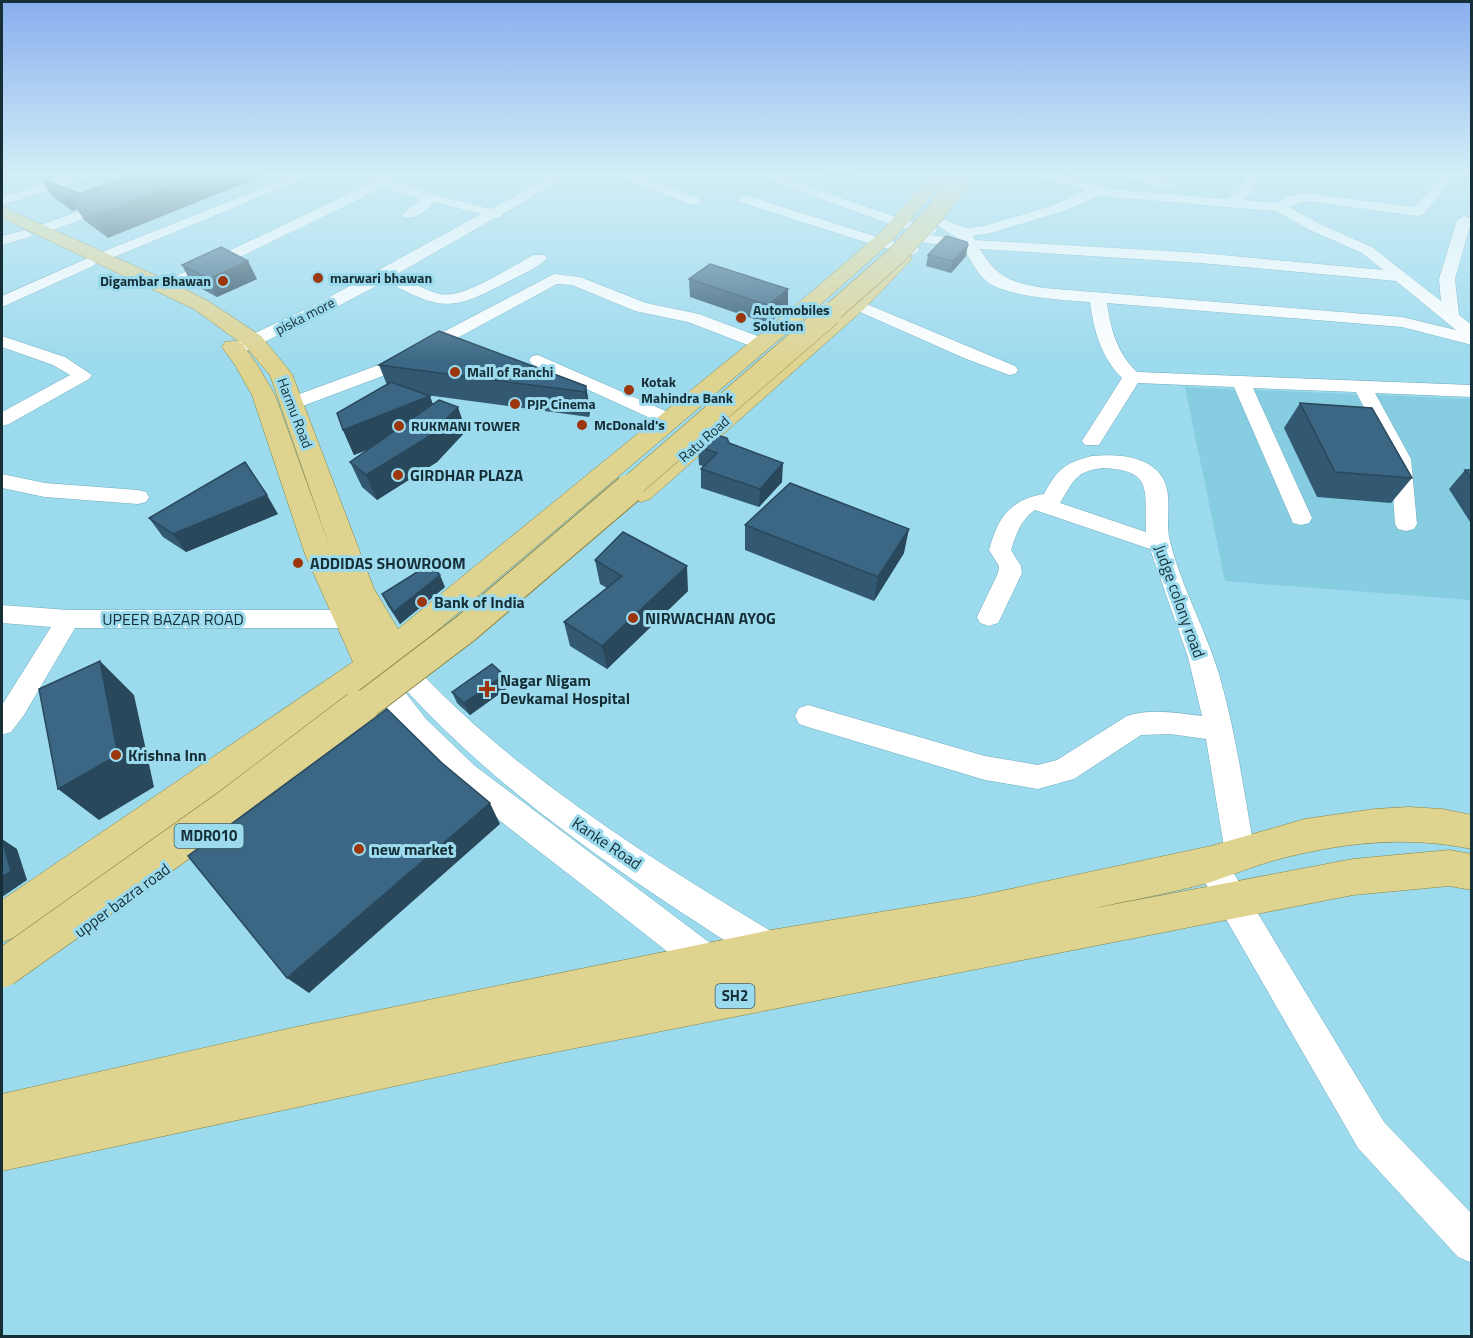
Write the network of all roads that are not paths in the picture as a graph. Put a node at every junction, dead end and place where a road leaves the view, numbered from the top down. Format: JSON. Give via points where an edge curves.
{"nodes":[{"id":1,"x":46,"y":237,"type":"edge"},
{"id":2,"x":151,"y":237,"type":"edge"},
{"id":3,"x":269,"y":237,"type":"edge"},
{"id":4,"x":454,"y":237,"type":"edge"},
{"id":5,"x":865,"y":237,"type":"edge"},
{"id":6,"x":884,"y":237,"type":"edge"},
{"id":7,"x":899,"y":237,"type":"edge"},
{"id":8,"x":910,"y":237,"type":"edge"},
{"id":9,"x":913,"y":237,"type":"edge"},
{"id":10,"x":924,"y":237,"type":"edge"},
{"id":11,"x":950,"y":237,"type":"edge"},
{"id":12,"x":950,"y":237,"type":"edge"},
{"id":13,"x":969,"y":237,"type":"edge"},
{"id":14,"x":1339,"y":237,"type":"edge"},
{"id":15,"x":1459,"y":237,"type":"edge"},
{"id":16,"x":966,"y":239,"type":"junction"},
{"id":17,"x":879,"y":242,"type":"junction"},
{"id":18,"x":539,"y":258,"type":"dead end"},
{"id":19,"x":95,"y":260,"type":"junction"},
{"id":20,"x":387,"y":275,"type":"junction"},
{"id":21,"x":1403,"y":277,"type":"junction"},
{"id":22,"x":166,"y":287,"type":"junction"},
{"id":23,"x":1098,"y":297,"type":"junction"},
{"id":24,"x":2,"y":302,"type":"edge"},
{"id":25,"x":857,"y":305,"type":"junction"},
{"id":26,"x":1451,"y":318,"type":"junction"},
{"id":27,"x":1472,"y":334,"type":"edge"},
{"id":28,"x":1472,"y":340,"type":"edge"},
{"id":29,"x":2,"y":341,"type":"edge"},
{"id":30,"x":759,"y":343,"type":"junction"},
{"id":31,"x":244,"y":345,"type":"junction"},
{"id":32,"x":538,"y":360,"type":"dead end"},
{"id":33,"x":1009,"y":370,"type":"dead end"},
{"id":34,"x":1132,"y":377,"type":"junction"},
{"id":35,"x":1241,"y":381,"type":"junction"},
{"id":36,"x":1363,"y":387,"type":"junction"},
{"id":37,"x":1472,"y":391,"type":"edge"},
{"id":38,"x":293,"y":403,"type":"junction"},
{"id":39,"x":2,"y":420,"type":"edge"},
{"id":40,"x":670,"y":420,"type":"junction"},
{"id":41,"x":1092,"y":441,"type":"dead end"},
{"id":42,"x":2,"y":481,"type":"edge"},
{"id":43,"x":138,"y":497,"type":"dead end"},
{"id":44,"x":1037,"y":503,"type":"junction"},
{"id":45,"x":1301,"y":518,"type":"dead end"},
{"id":46,"x":1406,"y":524,"type":"dead end"},
{"id":47,"x":1159,"y":543,"type":"junction"},
{"id":48,"x":2,"y":614,"type":"edge"},
{"id":49,"x":989,"y":617,"type":"dead end"},
{"id":50,"x":345,"y":618,"type":"junction"},
{"id":51,"x":68,"y":619,"type":"junction"},
{"id":52,"x":382,"y":658,"type":"junction"},
{"id":53,"x":403,"y":691,"type":"junction"},
{"id":54,"x":808,"y":716,"type":"dead end"},
{"id":55,"x":2,"y":724,"type":"edge"},
{"id":56,"x":1217,"y":729,"type":"junction"},
{"id":57,"x":1472,"y":832,"type":"edge"},
{"id":58,"x":1225,"y":858,"type":"junction"},
{"id":59,"x":1472,"y":872,"type":"edge"},
{"id":60,"x":1233,"y":902,"type":"junction"},
{"id":61,"x":2,"y":923,"type":"edge"},
{"id":62,"x":2,"y":945,"type":"edge"},
{"id":63,"x":771,"y":950,"type":"junction"},
{"id":64,"x":709,"y":963,"type":"junction"},
{"id":65,"x":2,"y":969,"type":"edge"},
{"id":66,"x":819,"y":979,"type":"junction"},
{"id":67,"x":2,"y":987,"type":"edge"},
{"id":68,"x":748,"y":993,"type":"junction"},
{"id":69,"x":2,"y":1117,"type":"edge"},
{"id":70,"x":2,"y":1148,"type":"edge"},
{"id":71,"x":1472,"y":1243,"type":"edge"}],
"edges":[{"from":1,"to":19,"type":"main road","name":"Harmu Road"},
{"from":2,"to":19,"type":"street"},
{"from":3,"to":22,"type":"street"},
{"from":4,"to":20,"type":"street","name":"piska more"},
{"from":5,"to":17,"type":"street"},
{"from":6,"to":17,"type":"main road"},
{"from":7,"to":62,"type":"main road","via":[[723,393],[452,620]]},
{"from":8,"to":17,"type":"street"},
{"from":9,"to":65,"type":"main road","bridge":true,"via":[[736,397],[465,629],[230,807]]},
{"from":10,"to":25,"type":"main road","name":"Ratu Road"},
{"from":11,"to":16,"type":"street"},
{"from":12,"to":16,"type":"street"},
{"from":13,"to":16,"type":"street"},
{"from":14,"to":21,"type":"street","via":[[1367,250]]},
{"from":15,"to":26,"type":"street","via":[[1447,279]]},
{"from":16,"to":21,"type":"street"},
{"from":16,"to":23,"type":"street","via":[[988,275],[997,281]]},
{"from":17,"to":30,"type":"main road"},
{"from":18,"to":20,"type":"street","via":[[455,299],[433,298]]},
{"from":19,"to":22,"type":"main road","name":"Harmu Road"},
{"from":19,"to":24,"type":"street"},
{"from":19,"to":31,"type":"main road","name":"Harmu Road","via":[[217,334]]},
{"from":20,"to":31,"type":"street","name":"piska more"},
{"from":21,"to":26,"type":"street"},
{"from":22,"to":31,"type":"main road","name":"Harmu Road","via":[[201,305]]},
{"from":23,"to":28,"type":"street","via":[[1402,322]]},
{"from":23,"to":34,"type":"street","via":[[1109,351]]},
{"from":25,"to":33,"type":"street"},
{"from":25,"to":53,"type":"main road","name":"Ratu Road","via":[[530,590]]},
{"from":26,"to":27,"type":"street"},
{"from":29,"to":39,"type":"street","via":[[59,361],[83,375]]},
{"from":30,"to":38,"type":"street","via":[[693,318],[641,307],[574,280],[554,279],[390,367]]},
{"from":30,"to":40,"type":"main road"},
{"from":31,"to":38,"type":"main road","name":"Harmu Road","via":[[281,374]]},
{"from":31,"to":50,"type":"main road","name":"Harmu Road"},
{"from":32,"to":40,"type":"street"},
{"from":34,"to":35,"type":"street"},
{"from":34,"to":41,"type":"street"},
{"from":35,"to":36,"type":"street"},
{"from":35,"to":45,"type":"street"},
{"from":36,"to":37,"type":"street"},
{"from":36,"to":46,"type":"street","via":[[1401,459]]},
{"from":38,"to":52,"type":"main road","name":"Harmu Road"},
{"from":40,"to":52,"type":"main road"},
{"from":42,"to":43,"type":"street","via":[[45,490]]},
{"from":44,"to":47,"type":"street"},
{"from":44,"to":47,"type":"street","name":"Judge colony road","via":[[1052,499],[1071,470],[1105,462],[1126,463],[1150,475],[1155,483]]},
{"from":44,"to":49,"type":"street","name":"Judge colony road","via":[[1017,514],[1002,544],[1000,550],[1010,573]]},
{"from":47,"to":56,"type":"street","name":"Judge colony road","via":[[1196,643]]},
{"from":48,"to":51,"type":"street","name":"UPEER BAZAR ROAD"},
{"from":50,"to":51,"type":"street","name":"UPEER BAZAR ROAD"},
{"from":50,"to":52,"type":"main road","name":"Harmu Road"},
{"from":51,"to":55,"type":"street"},
{"from":52,"to":53,"type":"street","name":"Kanke Road"},
{"from":52,"to":61,"type":"main road","number":"MDR010"},
{"from":53,"to":63,"type":"street","name":"Kanke Road","via":[[549,804]]},
{"from":53,"to":64,"type":"street","name":"Kanke Road","via":[[430,744],[480,788]]},
{"from":53,"to":67,"type":"main road","name":"upper bazra road","number":"MDR010"},
{"from":54,"to":56,"type":"street","via":[[985,768],[1038,777],[1064,771],[1136,724],[1170,723]]},
{"from":56,"to":58,"type":"street","name":"Judge colony road"},
{"from":57,"to":58,"type":"main road","number":"SH2","via":[[1452,826],[1356,827]]},
{"from":58,"to":60,"type":"street","name":"Judge colony road"},
{"from":58,"to":63,"type":"main road","number":"SH2","via":[[978,915]]},
{"from":59,"to":60,"type":"main road","number":"SH2","via":[[1449,868],[1353,877]]},
{"from":60,"to":66,"type":"main road","number":"SH2"},
{"from":60,"to":71,"type":"street","name":"Judge colony road","via":[[1371,1135]]},
{"from":63,"to":64,"type":"main road","number":"SH2"},
{"from":63,"to":66,"type":"street","name":"Kanke Road"},
{"from":64,"to":68,"type":"street","name":"Kanke Road"},
{"from":64,"to":69,"type":"main road","number":"SH2","via":[[296,1049]]},
{"from":66,"to":68,"type":"main road","number":"SH2"},
{"from":68,"to":70,"type":"main road","number":"SH2"}]}
